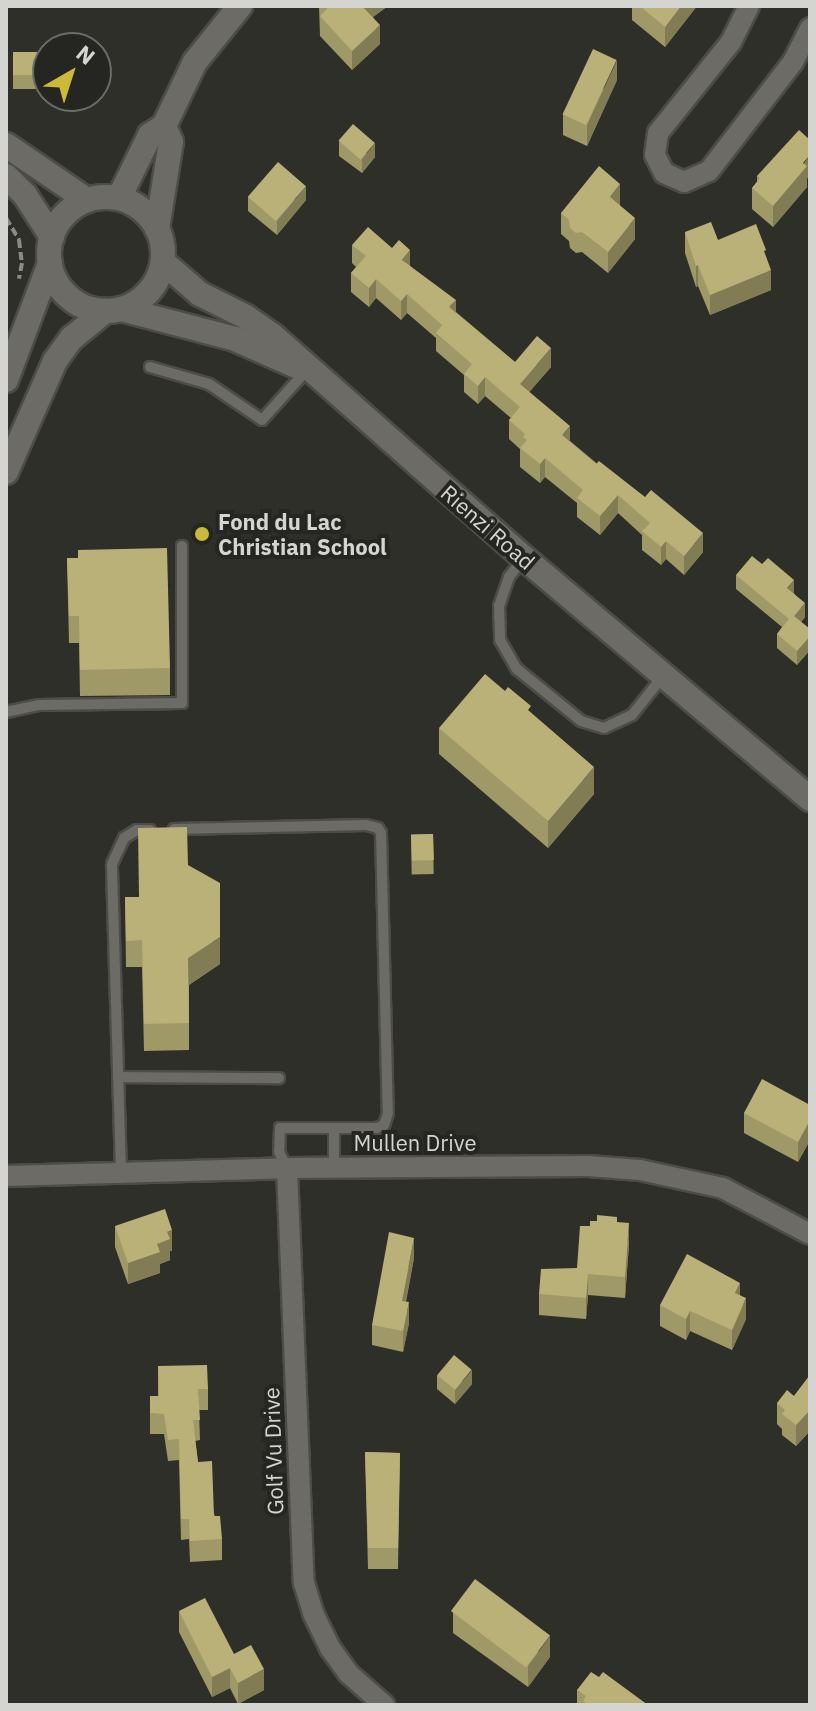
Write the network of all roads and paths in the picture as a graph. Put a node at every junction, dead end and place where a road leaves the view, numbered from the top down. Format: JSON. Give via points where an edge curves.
{"nodes":[{"id":1,"x":240,"y":6,"type":"edge"},
{"id":2,"x":749,"y":6,"type":"edge"},
{"id":3,"x":810,"y":28,"type":"edge"},
{"id":4,"x":164,"y":126,"type":"junction"},
{"id":5,"x":6,"y":145,"type":"edge"},
{"id":6,"x":6,"y":176,"type":"edge"},
{"id":7,"x":119,"y":198,"type":"junction"},
{"id":8,"x":87,"y":200,"type":"junction"},
{"id":9,"x":6,"y":218,"type":"edge"},
{"id":10,"x":157,"y":229,"type":"junction"},
{"id":11,"x":52,"y":237,"type":"junction"},
{"id":12,"x":163,"y":262,"type":"junction"},
{"id":13,"x":50,"y":263,"type":"junction"},
{"id":14,"x":17,"y":287,"type":"dead end"},
{"id":15,"x":113,"y":310,"type":"junction"},
{"id":16,"x":150,"y":367,"type":"dead end"},
{"id":17,"x":307,"y":370,"type":"junction"},
{"id":18,"x":6,"y":380,"type":"edge"},
{"id":19,"x":6,"y":472,"type":"edge"},
{"id":20,"x":182,"y":546,"type":"dead end"},
{"id":21,"x":524,"y":558,"type":"junction"},
{"id":22,"x":664,"y":676,"type":"junction"},
{"id":23,"x":6,"y":712,"type":"edge"},
{"id":24,"x":810,"y":799,"type":"edge"},
{"id":25,"x":118,"y":1077,"type":"junction"},
{"id":26,"x":279,"y":1078,"type":"dead end"},
{"id":27,"x":334,"y":1128,"type":"junction"},
{"id":28,"x":334,"y":1167,"type":"junction"},
{"id":29,"x":287,"y":1168,"type":"junction"},
{"id":30,"x":121,"y":1172,"type":"junction"},
{"id":31,"x":6,"y":1176,"type":"edge"},
{"id":32,"x":810,"y":1234,"type":"edge"},
{"id":33,"x":384,"y":1705,"type":"edge"}],
"edges":[{"from":1,"to":4,"type":"main road","via":[[195,62]]},
{"from":2,"to":3,"type":"street","via":[[731,42],[658,133],[655,155],[664,173],[684,182],[709,171],[793,62]]},
{"from":4,"to":7,"type":"main road","via":[[150,135]]},
{"from":4,"to":10,"type":"main road","via":[[171,142]]},
{"from":5,"to":8,"type":"main road"},
{"from":6,"to":11,"type":"main road"},
{"from":7,"to":8,"type":"main road"},
{"from":7,"to":10,"type":"main road","via":[[135,205]]},
{"from":8,"to":11,"type":"main road","via":[[61,218]]},
{"from":9,"to":14,"type":"path","via":[[19,240]]},
{"from":10,"to":12,"type":"main road"},
{"from":11,"to":13,"type":"main road"},
{"from":12,"to":15,"type":"main road","via":[[149,292]]},
{"from":12,"to":17,"type":"main road","name":"Rienzi Road","via":[[200,294],[272,335]]},
{"from":13,"to":15,"type":"main road","via":[[54,278],[75,302]]},
{"from":13,"to":18,"type":"main road"},
{"from":15,"to":17,"type":"main road","via":[[235,339]]},
{"from":15,"to":19,"type":"main road","via":[[72,338],[55,361]]},
{"from":16,"to":17,"type":"lane","via":[[209,384],[262,420]]},
{"from":17,"to":21,"type":"main road","name":"Rienzi Road"},
{"from":20,"to":23,"type":"lane","via":[[182,703],[39,705]]},
{"from":21,"to":22,"type":"main road","name":"Rienzi Road"},
{"from":21,"to":22,"type":"lane","via":[[509,577],[499,606],[500,640],[517,669],[581,721],[604,728],[632,715]]},
{"from":22,"to":24,"type":"main road","name":"Rienzi Road"},
{"from":25,"to":26,"type":"lane"},
{"from":25,"to":27,"type":"lane","via":[[112,864],[124,838],[146,830],[373,826],[383,844],[388,1113],[377,1128]]},
{"from":25,"to":30,"type":"lane"},
{"from":27,"to":28,"type":"lane"},
{"from":27,"to":29,"type":"lane","via":[[280,1128],[279,1152]]},
{"from":28,"to":29,"type":"street","name":"Mullen Drive"},
{"from":28,"to":32,"type":"street","name":"Mullen Drive","via":[[640,1170],[723,1188]]},
{"from":29,"to":30,"type":"street","name":"Mullen Drive"},
{"from":29,"to":33,"type":"street","name":"Golf Vu Drive","via":[[304,1583],[330,1648],[349,1674]]},
{"from":30,"to":31,"type":"street","name":"Mullen Drive"}]}
